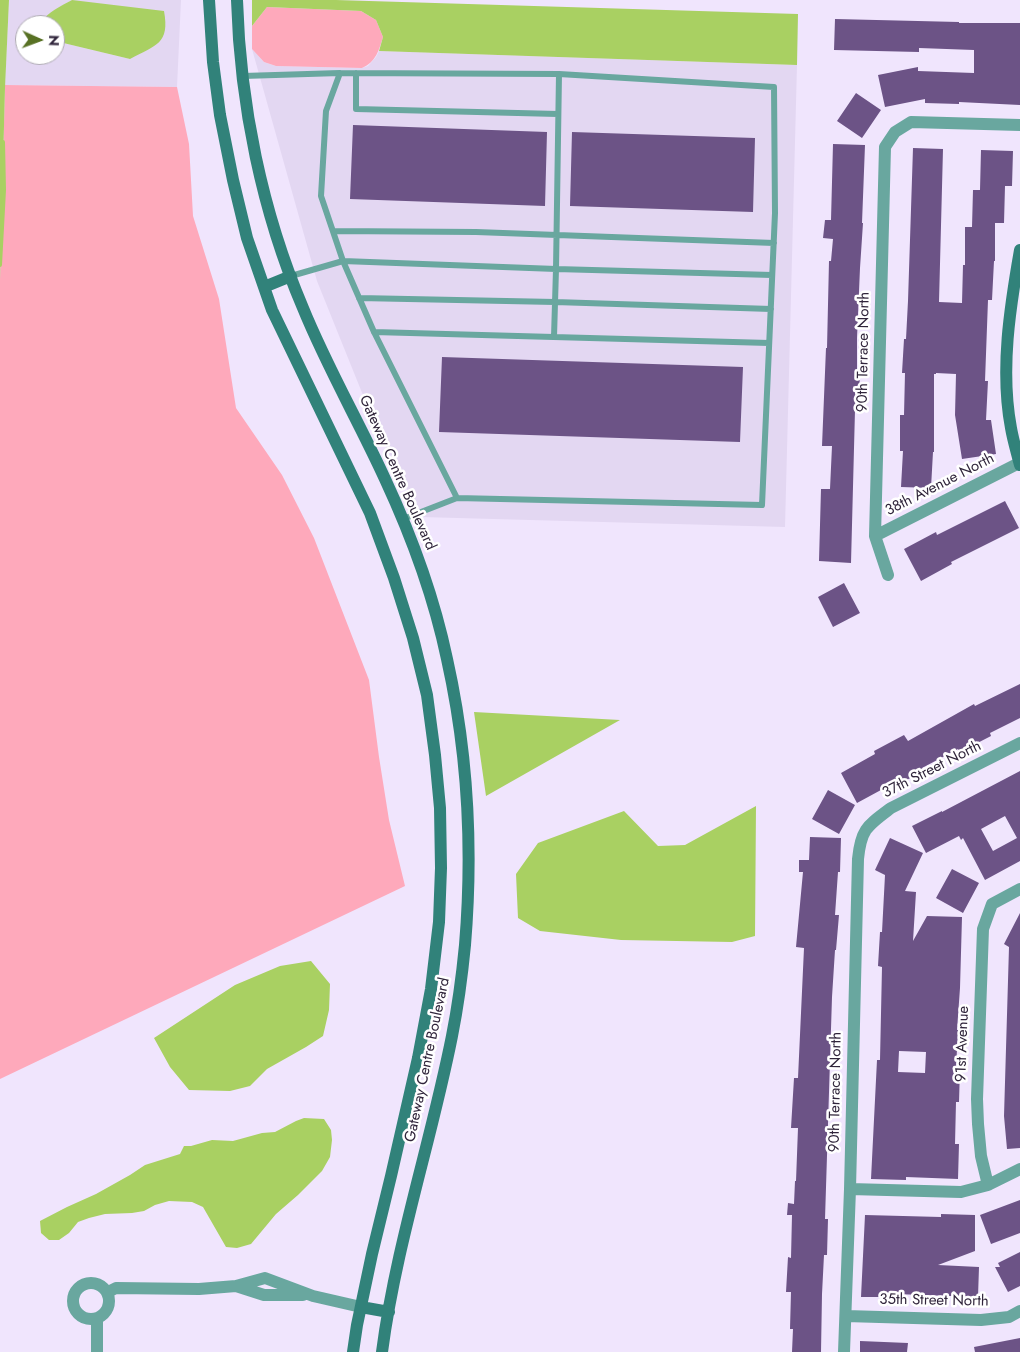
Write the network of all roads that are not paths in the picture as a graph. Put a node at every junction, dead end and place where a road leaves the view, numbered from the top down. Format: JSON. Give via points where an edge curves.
{"nodes":[{"id":1,"x":209,"y":0,"type":"edge"},
{"id":2,"x":237,"y":0,"type":"edge"},
{"id":3,"x":340,"y":72,"type":"junction"},
{"id":4,"x":356,"y":72,"type":"junction"},
{"id":5,"x":558,"y":74,"type":"junction"},
{"id":6,"x":243,"y":76,"type":"junction"},
{"id":7,"x":558,"y":114,"type":"junction"},
{"id":8,"x":1020,"y":125,"type":"edge"},
{"id":9,"x":333,"y":230,"type":"junction"},
{"id":10,"x":556,"y":236,"type":"junction"},
{"id":11,"x":774,"y":243,"type":"junction"},
{"id":12,"x":1020,"y":250,"type":"edge"},
{"id":13,"x":344,"y":261,"type":"junction"},
{"id":14,"x":556,"y":269,"type":"junction"},
{"id":15,"x":772,"y":275,"type":"junction"},
{"id":16,"x":291,"y":276,"type":"junction"},
{"id":17,"x":264,"y":287,"type":"junction"},
{"id":18,"x":360,"y":298,"type":"junction"},
{"id":19,"x":555,"y":302,"type":"junction"},
{"id":20,"x":771,"y":309,"type":"junction"},
{"id":21,"x":374,"y":332,"type":"junction"},
{"id":22,"x":554,"y":337,"type":"junction"},
{"id":23,"x":769,"y":343,"type":"junction"},
{"id":24,"x":1015,"y":426,"type":"edge"},
{"id":25,"x":1020,"y":464,"type":"edge"},
{"id":26,"x":457,"y":498,"type":"junction"},
{"id":27,"x":403,"y":520,"type":"junction"},
{"id":28,"x":876,"y":536,"type":"junction"},
{"id":29,"x":888,"y":575,"type":"dead end"},
{"id":30,"x":1020,"y":743,"type":"edge"},
{"id":31,"x":863,"y":833,"type":"joint"},
{"id":32,"x":1020,"y":889,"type":"edge"},
{"id":33,"x":1020,"y":1170,"type":"edge"},
{"id":34,"x":988,"y":1185,"type":"junction"},
{"id":35,"x":850,"y":1189,"type":"junction"},
{"id":36,"x":108,"y":1292,"type":"junction"},
{"id":37,"x":361,"y":1306,"type":"junction"},
{"id":38,"x":1020,"y":1311,"type":"edge"},
{"id":39,"x":389,"y":1312,"type":"junction"},
{"id":40,"x":846,"y":1316,"type":"junction"},
{"id":41,"x":97,"y":1319,"type":"junction"},
{"id":42,"x":97,"y":1352,"type":"edge"},
{"id":43,"x":353,"y":1352,"type":"edge"},
{"id":44,"x":382,"y":1352,"type":"edge"},
{"id":45,"x":844,"y":1352,"type":"edge"}],
"edges":[{"from":1,"to":17,"type":"street","name":"Gateway Centre Boulevard","via":[[220,115],[247,238]]},
{"from":2,"to":6,"type":"street","name":"Gateway Centre Boulevard"},
{"from":3,"to":4,"type":"lane"},
{"from":3,"to":6,"type":"lane"},
{"from":3,"to":9,"type":"lane","via":[[326,111],[321,196]]},
{"from":4,"to":5,"type":"lane"},
{"from":4,"to":7,"type":"lane","via":[[356,109]]},
{"from":5,"to":7,"type":"lane"},
{"from":5,"to":11,"type":"lane","via":[[774,87]]},
{"from":6,"to":16,"type":"street","name":"Gateway Centre Boulevard","via":[[266,198]]},
{"from":7,"to":10,"type":"lane"},
{"from":8,"to":28,"type":"street","name":"90th Terrace North","via":[[911,122],[894,132],[885,147]]},
{"from":9,"to":10,"type":"lane"},
{"from":9,"to":13,"type":"lane"},
{"from":10,"to":11,"type":"lane"},
{"from":10,"to":14,"type":"lane"},
{"from":11,"to":15,"type":"lane"},
{"from":12,"to":24,"type":"street","via":[[1008,343],[1007,384]]},
{"from":13,"to":14,"type":"lane"},
{"from":13,"to":16,"type":"lane"},
{"from":13,"to":18,"type":"lane"},
{"from":14,"to":15,"type":"lane"},
{"from":14,"to":19,"type":"lane"},
{"from":15,"to":20,"type":"lane"},
{"from":16,"to":17,"type":"street"},
{"from":16,"to":27,"type":"street","name":"Gateway Centre Boulevard","via":[[318,343]]},
{"from":17,"to":37,"type":"street","name":"Gateway Centre Boulevard","via":[[272,310],[370,513],[394,578],[427,695],[435,755],[441,868],[431,989]]},
{"from":18,"to":19,"type":"lane"},
{"from":18,"to":21,"type":"lane"},
{"from":19,"to":20,"type":"lane"},
{"from":19,"to":22,"type":"lane"},
{"from":20,"to":23,"type":"lane"},
{"from":21,"to":22,"type":"lane"},
{"from":21,"to":26,"type":"lane"},
{"from":22,"to":23,"type":"lane"},
{"from":23,"to":26,"type":"lane","via":[[762,505]]},
{"from":24,"to":25,"type":"street"},
{"from":25,"to":28,"type":"street","name":"38th Avenue North"},
{"from":26,"to":27,"type":"lane"},
{"from":27,"to":39,"type":"street","name":"Gateway Centre Boulevard","via":[[430,592],[447,658],[466,775],[470,850],[462,974],[452,1035]]},
{"from":28,"to":29,"type":"street","name":"90th Terrace North"},
{"from":30,"to":31,"type":"street","name":"37th Street North","via":[[891,808]]},
{"from":31,"to":35,"type":"street","name":"90th Terrace North","via":[[858,860]]},
{"from":32,"to":34,"type":"street","name":"91st Avenue","via":[[992,904],[983,929],[977,1099],[981,1156]]},
{"from":33,"to":34,"type":"street"},
{"from":34,"to":35,"type":"street","via":[[961,1192]]},
{"from":35,"to":40,"type":"street","name":"90th Terrace North"},
{"from":36,"to":37,"type":"street","via":[[116,1288],[236,1286],[264,1278],[313,1296]]},
{"from":36,"to":41,"type":"street","via":[[109,1308]]},
{"from":36,"to":41,"type":"street","via":[[92,1282],[80,1286],[75,1292],[73,1304],[79,1315],[84,1319]]},
{"from":37,"to":39,"type":"street"},
{"from":37,"to":43,"type":"street","name":"Gateway Centre Boulevard"},
{"from":38,"to":40,"type":"street","name":"35th Street North","via":[[1009,1317],[981,1320]]},
{"from":39,"to":44,"type":"street","name":"Gateway Centre Boulevard"},
{"from":40,"to":45,"type":"street","name":"90th Terrace North"},
{"from":41,"to":42,"type":"street"}]}
